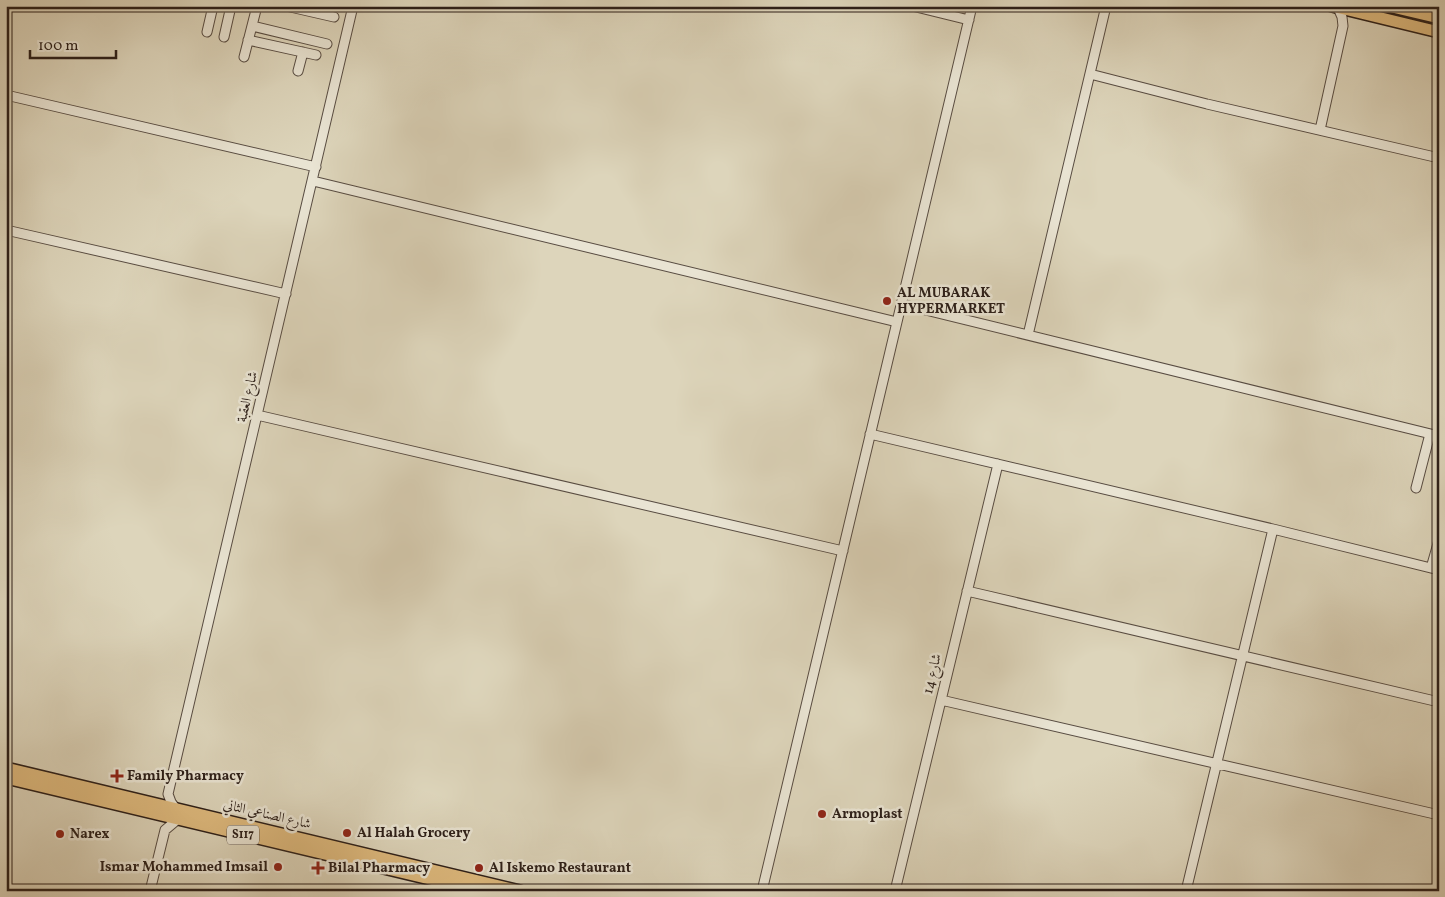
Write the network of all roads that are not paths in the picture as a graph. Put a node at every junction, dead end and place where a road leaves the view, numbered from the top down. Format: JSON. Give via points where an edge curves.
{"nodes":[{"id":1,"x":213,"y":6,"type":"edge"},
{"id":2,"x":231,"y":6,"type":"edge"},
{"id":3,"x":257,"y":6,"type":"edge"},
{"id":4,"x":286,"y":6,"type":"edge"},
{"id":5,"x":912,"y":6,"type":"edge"},
{"id":6,"x":972,"y":6,"type":"edge"},
{"id":7,"x":1106,"y":6,"type":"edge"},
{"id":8,"x":352,"y":7,"type":"edge"},
{"id":9,"x":1335,"y":7,"type":"edge"},
{"id":10,"x":1393,"y":7,"type":"edge"},
{"id":11,"x":301,"y":8,"type":"edge"},
{"id":12,"x":1360,"y":13,"type":"junction"},
{"id":13,"x":334,"y":17,"type":"dead end"},
{"id":14,"x":1439,"y":18,"type":"edge"},
{"id":15,"x":968,"y":20,"type":"junction"},
{"id":16,"x":252,"y":26,"type":"junction"},
{"id":17,"x":1344,"y":26,"type":"junction"},
{"id":18,"x":207,"y":32,"type":"dead end"},
{"id":19,"x":1439,"y":32,"type":"edge"},
{"id":20,"x":294,"y":36,"type":"junction"},
{"id":21,"x":224,"y":37,"type":"dead end"},
{"id":22,"x":248,"y":40,"type":"junction"},
{"id":23,"x":327,"y":44,"type":"dead end"},
{"id":24,"x":291,"y":50,"type":"junction"},
{"id":25,"x":303,"y":52,"type":"junction"},
{"id":26,"x":316,"y":55,"type":"dead end"},
{"id":27,"x":244,"y":57,"type":"dead end"},
{"id":28,"x":298,"y":72,"type":"dead end"},
{"id":29,"x":1090,"y":74,"type":"junction"},
{"id":30,"x":6,"y":94,"type":"edge"},
{"id":31,"x":1320,"y":130,"type":"junction"},
{"id":32,"x":1439,"y":158,"type":"edge"},
{"id":33,"x":316,"y":167,"type":"junction"},
{"id":34,"x":313,"y":181,"type":"junction"},
{"id":35,"x":6,"y":230,"type":"edge"},
{"id":36,"x":286,"y":294,"type":"junction"},
{"id":37,"x":901,"y":304,"type":"junction"},
{"id":38,"x":897,"y":322,"type":"junction"},
{"id":39,"x":1028,"y":335,"type":"junction"},
{"id":40,"x":258,"y":415,"type":"junction"},
{"id":41,"x":870,"y":434,"type":"junction"},
{"id":42,"x":1434,"y":435,"type":"edge"},
{"id":43,"x":998,"y":464,"type":"junction"},
{"id":44,"x":1416,"y":488,"type":"dead end"},
{"id":45,"x":1273,"y":529,"type":"junction"},
{"id":46,"x":1439,"y":540,"type":"edge"},
{"id":47,"x":843,"y":552,"type":"junction"},
{"id":48,"x":1435,"y":569,"type":"edge"},
{"id":49,"x":967,"y":591,"type":"junction"},
{"id":50,"x":1243,"y":656,"type":"junction"},
{"id":51,"x":941,"y":700,"type":"junction"},
{"id":52,"x":1439,"y":702,"type":"edge"},
{"id":53,"x":1217,"y":763,"type":"junction"},
{"id":54,"x":6,"y":768,"type":"edge"},
{"id":55,"x":6,"y":778,"type":"edge"},
{"id":56,"x":168,"y":794,"type":"junction"},
{"id":57,"x":156,"y":809,"type":"junction"},
{"id":58,"x":177,"y":814,"type":"junction"},
{"id":59,"x":1439,"y":815,"type":"edge"},
{"id":60,"x":165,"y":830,"type":"junction"},
{"id":61,"x":150,"y":891,"type":"edge"},
{"id":62,"x":480,"y":891,"type":"edge"},
{"id":63,"x":520,"y":891,"type":"edge"},
{"id":64,"x":762,"y":891,"type":"edge"},
{"id":65,"x":895,"y":891,"type":"edge"},
{"id":66,"x":1186,"y":891,"type":"edge"}],
"edges":[{"from":1,"to":18,"type":"street"},
{"from":2,"to":21,"type":"street"},
{"from":3,"to":16,"type":"street"},
{"from":4,"to":11,"type":"street"},
{"from":5,"to":15,"type":"street"},
{"from":6,"to":15,"type":"street"},
{"from":7,"to":29,"type":"street"},
{"from":8,"to":33,"type":"street","name":"شارع العقبة"},
{"from":9,"to":12,"type":"main road"},
{"from":9,"to":17,"type":"street"},
{"from":10,"to":14,"type":"main road"},
{"from":11,"to":13,"type":"street"},
{"from":12,"to":17,"type":"street"},
{"from":12,"to":19,"type":"main road"},
{"from":15,"to":37,"type":"street"},
{"from":16,"to":20,"type":"street"},
{"from":16,"to":22,"type":"street"},
{"from":17,"to":31,"type":"street"},
{"from":20,"to":23,"type":"street"},
{"from":20,"to":24,"type":"street"},
{"from":22,"to":24,"type":"street"},
{"from":22,"to":27,"type":"street"},
{"from":24,"to":25,"type":"street"},
{"from":25,"to":26,"type":"street"},
{"from":25,"to":28,"type":"street"},
{"from":29,"to":31,"type":"street"},
{"from":29,"to":39,"type":"street"},
{"from":30,"to":33,"type":"street"},
{"from":31,"to":32,"type":"street"},
{"from":33,"to":34,"type":"street","name":"شارع العقبة"},
{"from":34,"to":36,"type":"street","name":"شارع العقبة"},
{"from":34,"to":38,"type":"street"},
{"from":35,"to":36,"type":"street"},
{"from":36,"to":40,"type":"street","name":"شارع العقبة"},
{"from":37,"to":38,"type":"street"},
{"from":37,"to":39,"type":"street"},
{"from":38,"to":41,"type":"street"},
{"from":39,"to":42,"type":"street"},
{"from":40,"to":47,"type":"street"},
{"from":40,"to":56,"type":"street","name":"شارع العقبة"},
{"from":41,"to":43,"type":"street"},
{"from":41,"to":47,"type":"street"},
{"from":42,"to":44,"type":"street"},
{"from":43,"to":45,"type":"street"},
{"from":43,"to":49,"type":"street","name":"شارع 14"},
{"from":45,"to":48,"type":"street"},
{"from":45,"to":50,"type":"street"},
{"from":46,"to":48,"type":"street"},
{"from":47,"to":64,"type":"street"},
{"from":49,"to":50,"type":"street"},
{"from":49,"to":51,"type":"street","name":"شارع 14"},
{"from":50,"to":52,"type":"street"},
{"from":50,"to":53,"type":"street"},
{"from":51,"to":53,"type":"street"},
{"from":51,"to":65,"type":"street","name":"شارع 14"},
{"from":53,"to":59,"type":"street"},
{"from":53,"to":66,"type":"street"},
{"from":54,"to":57,"type":"main road","name":"شارع الصناعي الثاني","number":"S117"},
{"from":55,"to":57,"type":"main road","name":"شارع الصناعي الثاني","number":"S117"},
{"from":56,"to":57,"type":"street"},
{"from":56,"to":58,"type":"street"},
{"from":57,"to":58,"type":"main road","name":"شارع الصناعي الثاني","number":"S117"},
{"from":57,"to":60,"type":"street"},
{"from":58,"to":60,"type":"street"},
{"from":58,"to":62,"type":"main road","name":"شارع الصناعي الثاني","number":"S117"},
{"from":58,"to":63,"type":"main road","name":"شارع الصناعي الثاني","number":"S117"},
{"from":60,"to":61,"type":"street"}]}
